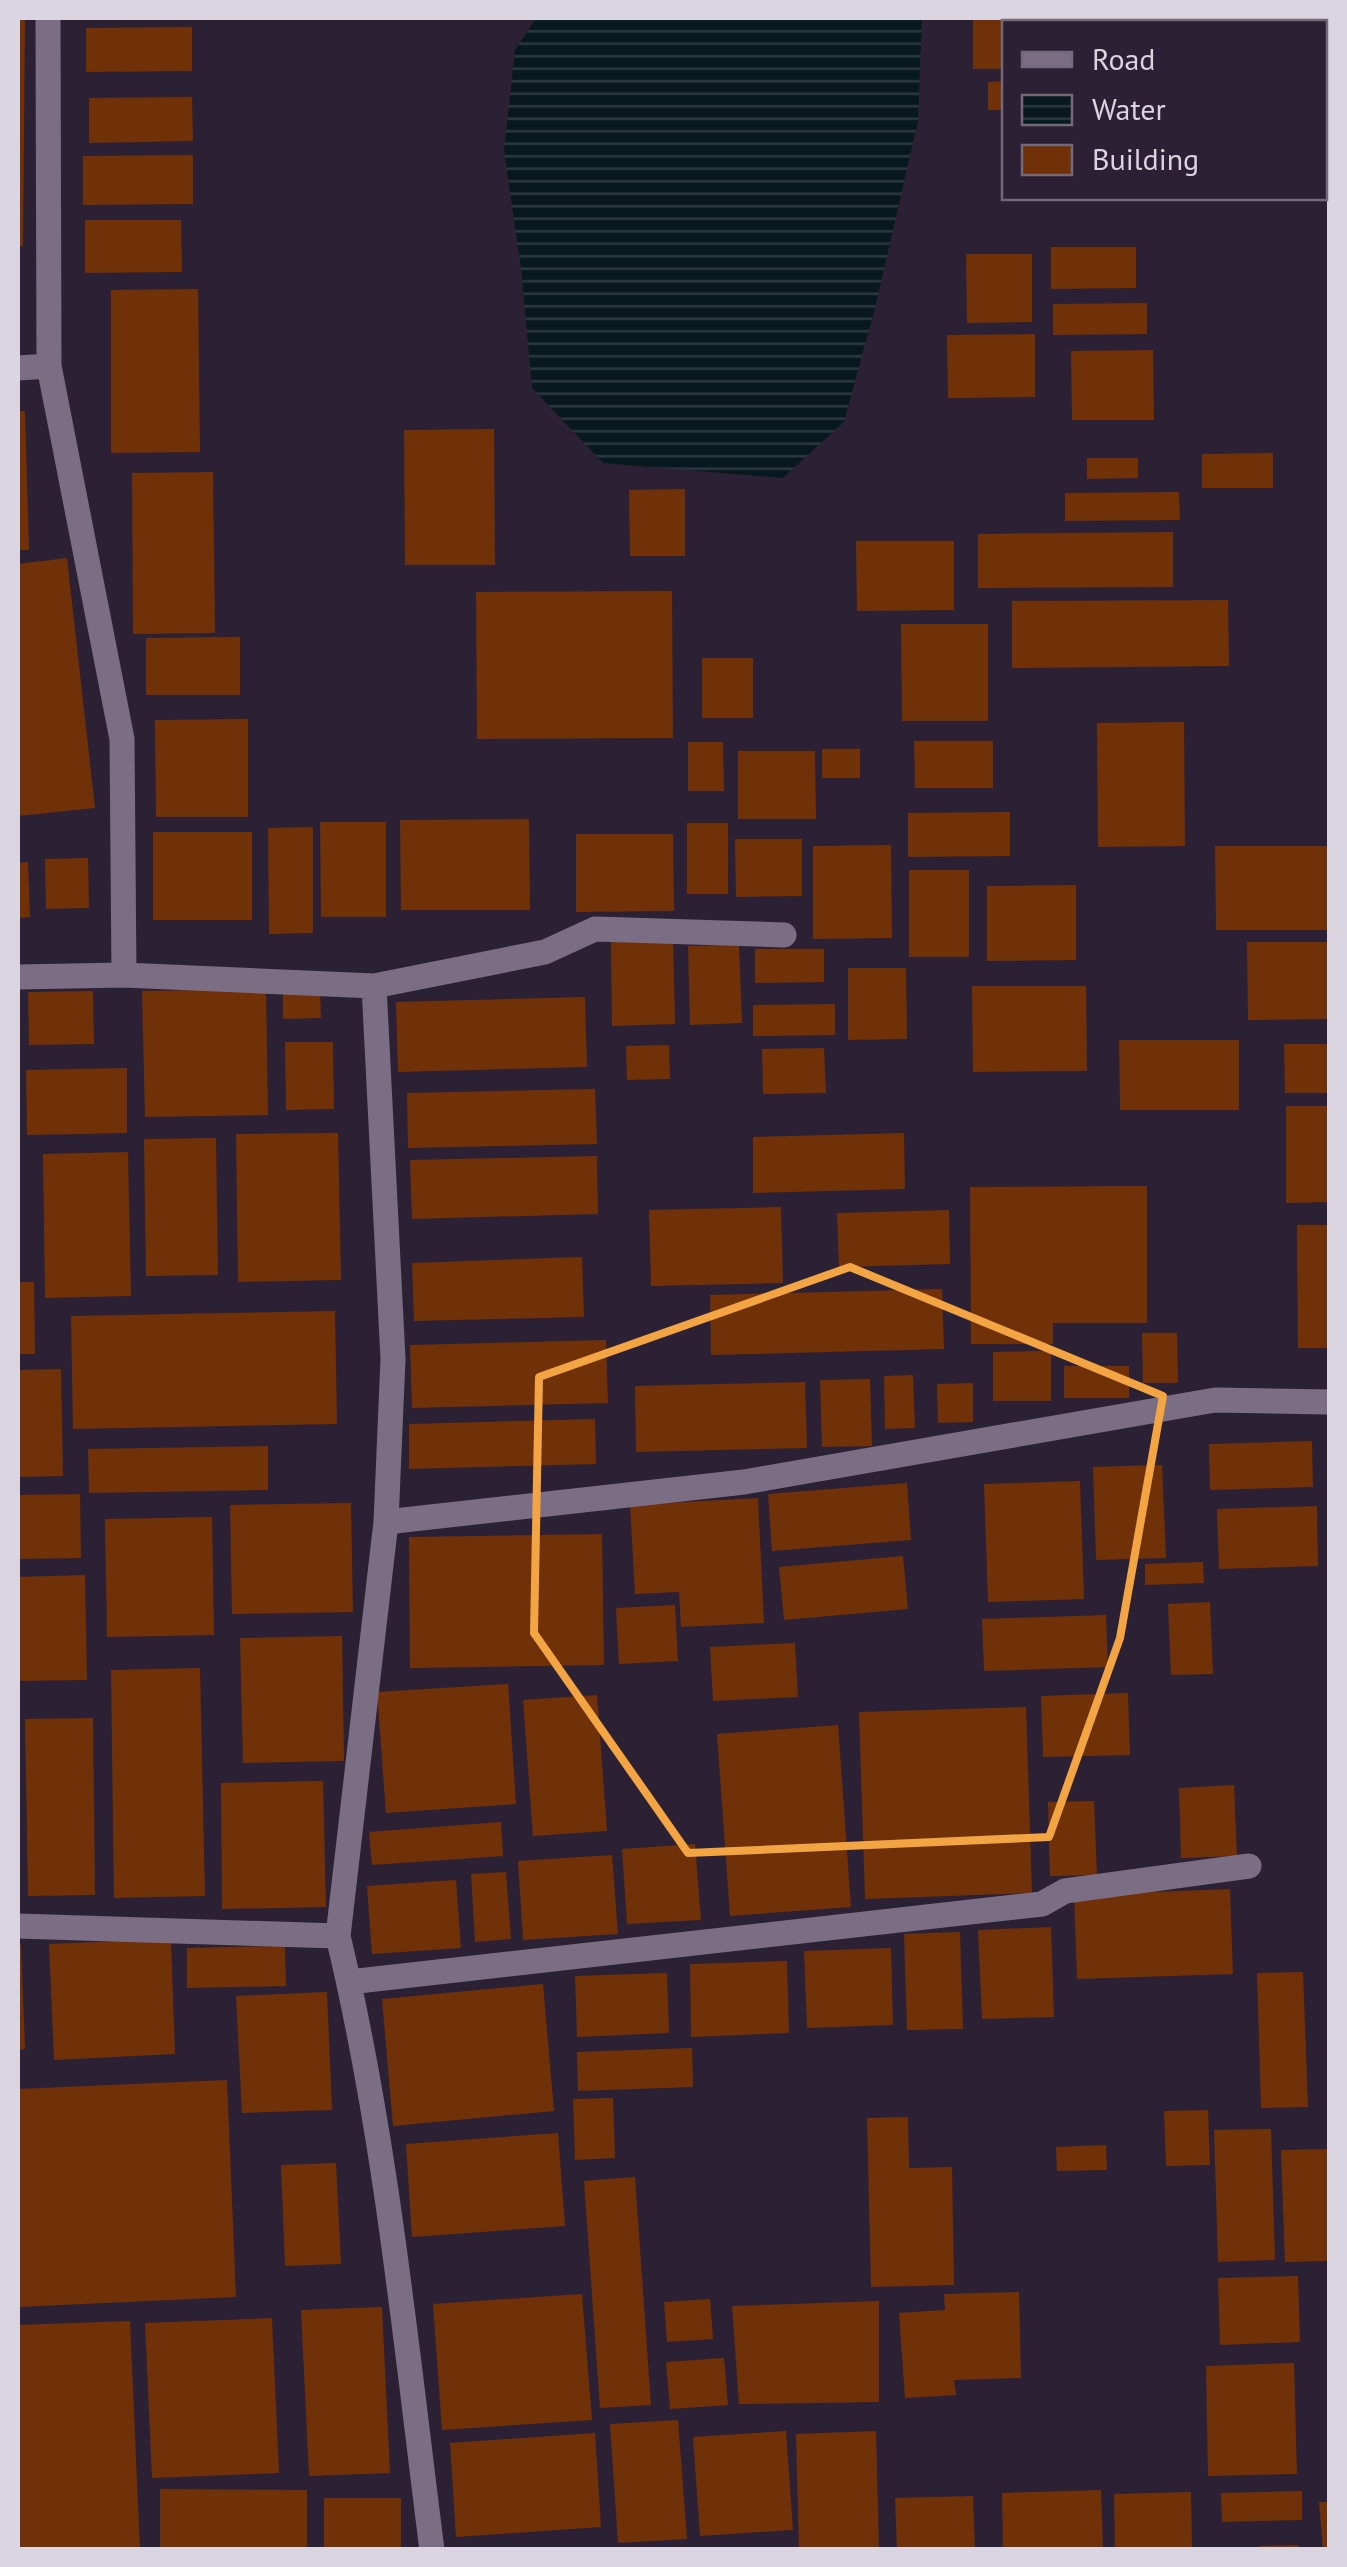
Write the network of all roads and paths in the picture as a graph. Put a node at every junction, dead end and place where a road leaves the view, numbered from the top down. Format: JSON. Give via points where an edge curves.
{"nodes":[{"id":1,"x":48,"y":18,"type":"edge"},
{"id":2,"x":50,"y":366,"type":"junction"},
{"id":3,"x":18,"y":368,"type":"edge"},
{"id":4,"x":784,"y":934,"type":"dead end"},
{"id":5,"x":124,"y":975,"type":"junction"},
{"id":6,"x":18,"y":977,"type":"edge"},
{"id":7,"x":374,"y":986,"type":"junction"},
{"id":8,"x":1330,"y":1402,"type":"edge"},
{"id":9,"x":386,"y":1522,"type":"junction"},
{"id":10,"x":1249,"y":1866,"type":"dead end"},
{"id":11,"x":18,"y":1926,"type":"edge"},
{"id":12,"x":338,"y":1936,"type":"junction"},
{"id":13,"x":349,"y":1982,"type":"junction"},
{"id":14,"x":432,"y":2550,"type":"edge"}],
"edges":[{"from":1,"to":2,"type":"street"},
{"from":2,"to":3,"type":"street"},
{"from":2,"to":5,"type":"street","via":[[122,738]]},
{"from":4,"to":7,"type":"street","via":[[595,930],[545,952]]},
{"from":5,"to":6,"type":"street"},
{"from":5,"to":7,"type":"street"},
{"from":7,"to":9,"type":"street","via":[[394,1359]]},
{"from":8,"to":9,"type":"street","via":[[1215,1400],[744,1482]]},
{"from":9,"to":12,"type":"street"},
{"from":10,"to":13,"type":"street","via":[[1065,1891],[1042,1904]]},
{"from":11,"to":12,"type":"street"},
{"from":12,"to":13,"type":"street"},
{"from":13,"to":14,"type":"street","via":[[392,2238]]}]}
